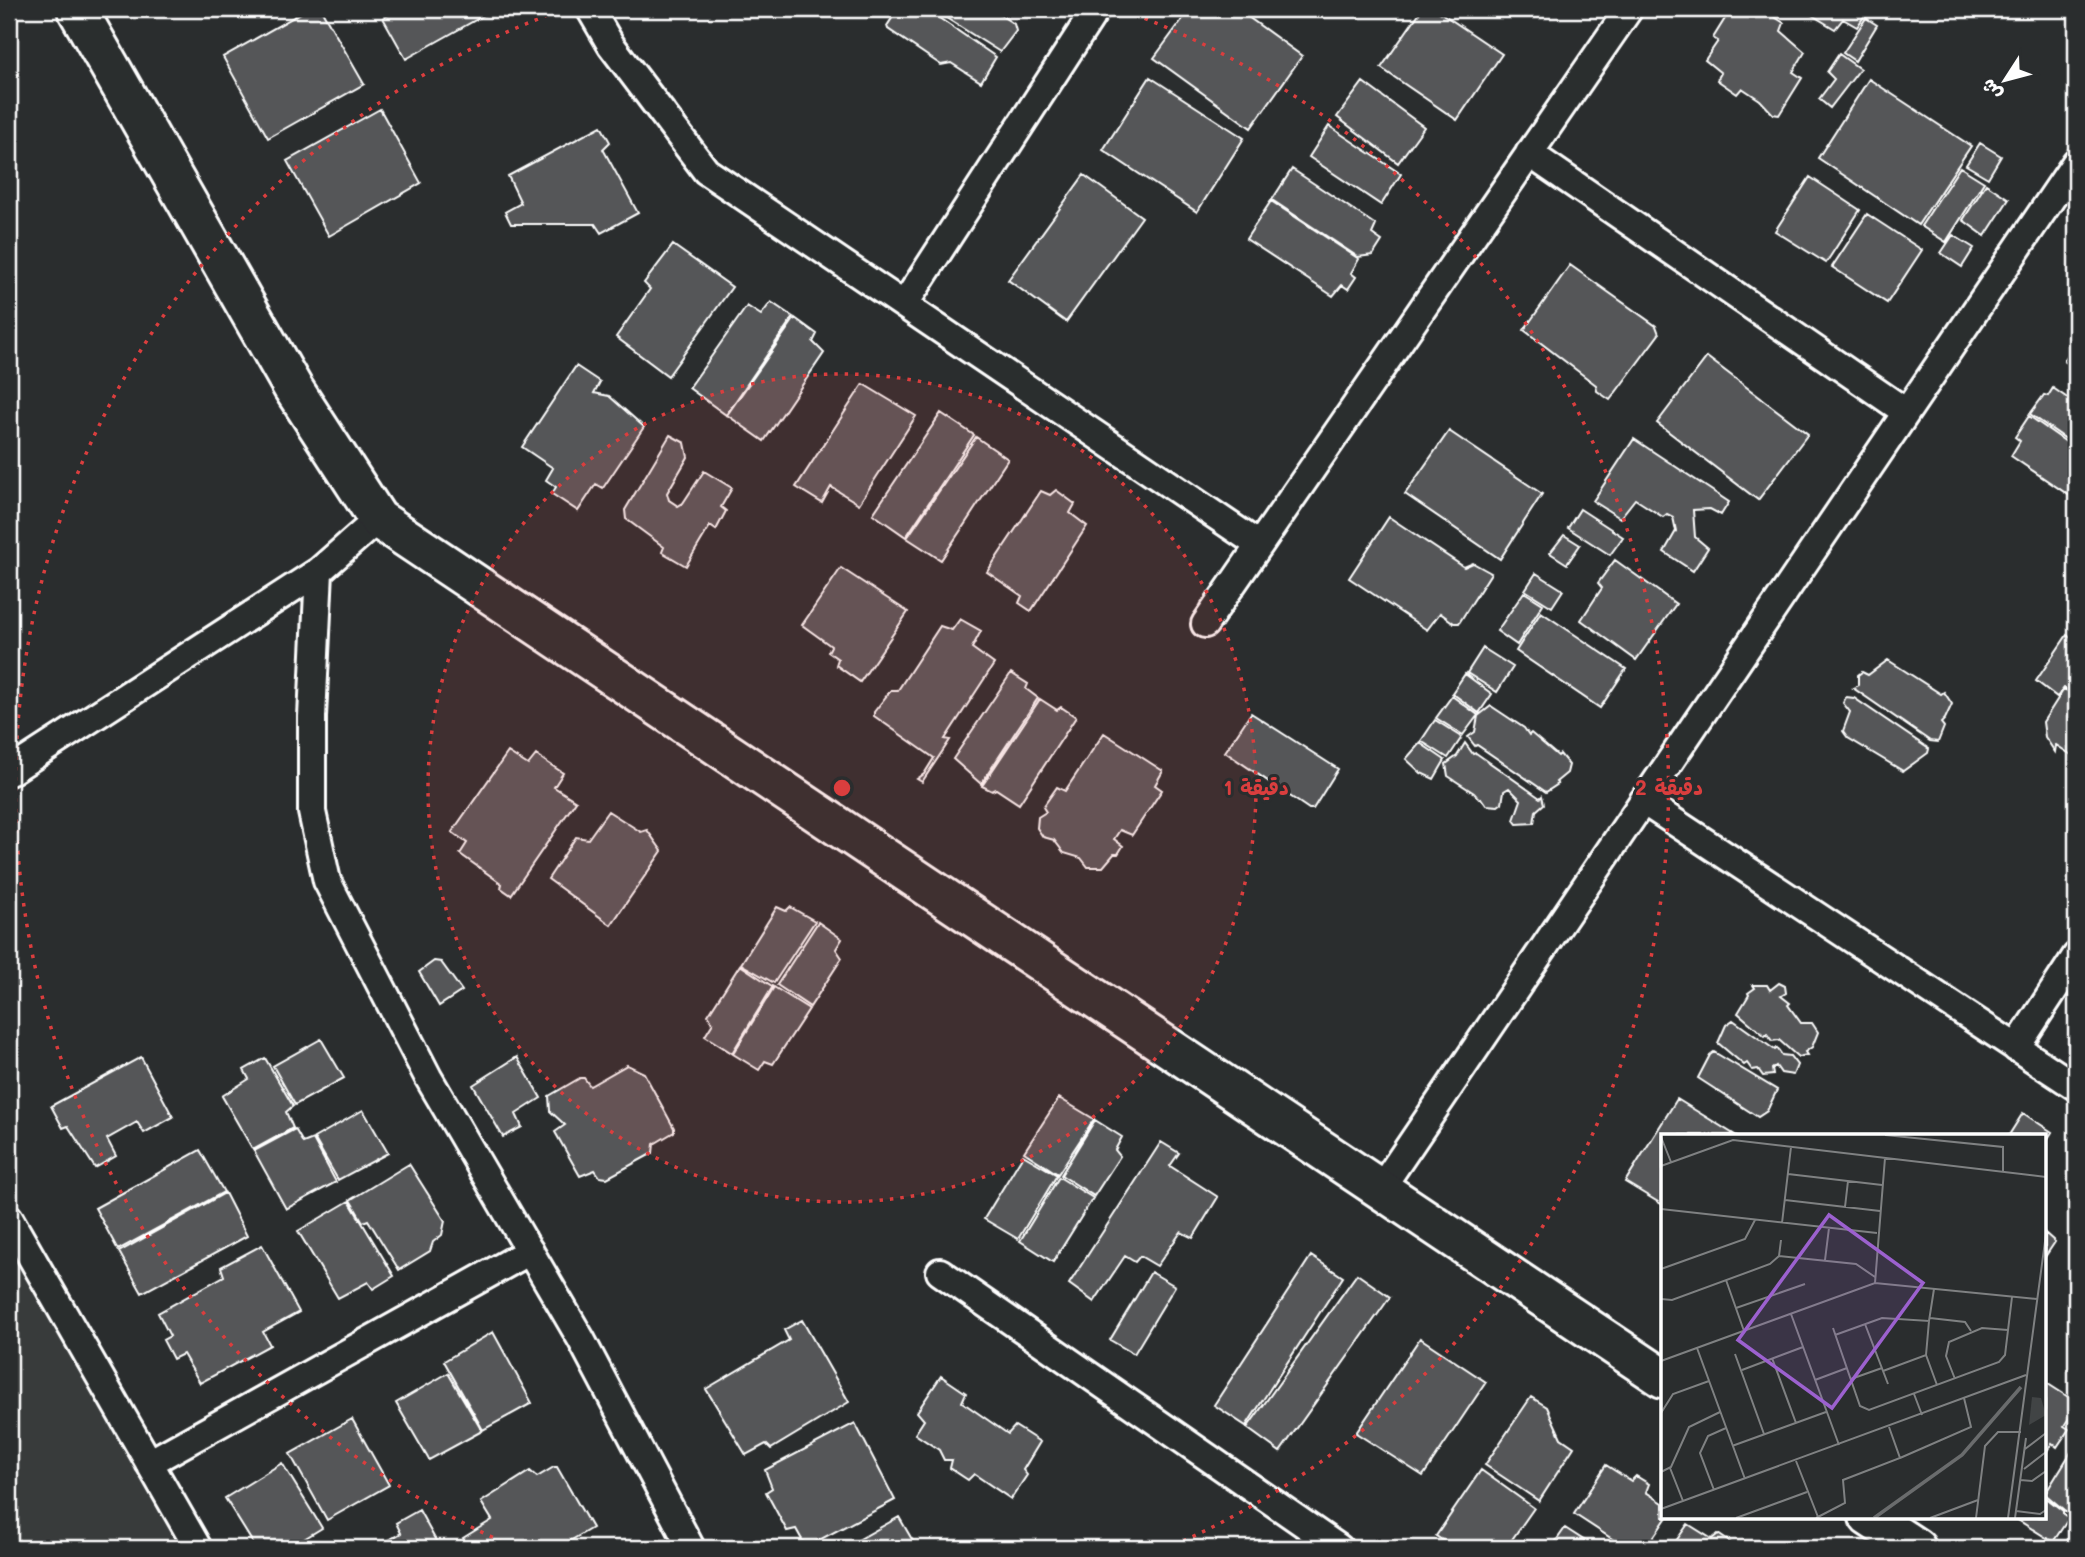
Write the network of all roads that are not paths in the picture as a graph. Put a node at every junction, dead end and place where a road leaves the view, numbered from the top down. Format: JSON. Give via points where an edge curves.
{"nodes":[{"id":1,"x":77,"y":9,"type":"edge"},
{"id":2,"x":590,"y":9,"type":"edge"},
{"id":3,"x":1096,"y":9,"type":"edge"},
{"id":4,"x":1616,"y":13,"type":"edge"},
{"id":5,"x":1530,"y":153,"type":"junction"},
{"id":6,"x":2076,"y":162,"type":"edge"},
{"id":7,"x":904,"y":305,"type":"junction"},
{"id":8,"x":1906,"y":412,"type":"junction"},
{"id":9,"x":378,"y":519,"type":"junction"},
{"id":10,"x":1259,"y":545,"type":"junction"},
{"id":11,"x":319,"y":571,"type":"junction"},
{"id":12,"x":1205,"y":624,"type":"dead end"},
{"id":13,"x":9,"y":772,"type":"edge"},
{"id":14,"x":1643,"y":801,"type":"junction"},
{"id":15,"x":2076,"y":956,"type":"edge"},
{"id":16,"x":2016,"y":1048,"type":"junction"},
{"id":17,"x":2076,"y":1087,"type":"edge"},
{"id":18,"x":1381,"y":1188,"type":"junction"},
{"id":19,"x":9,"y":1218,"type":"edge"},
{"id":20,"x":530,"y":1251,"type":"junction"},
{"id":21,"x":940,"y":1272,"type":"dead end"},
{"id":22,"x":1661,"y":1377,"type":"edge"},
{"id":23,"x":149,"y":1463,"type":"junction"},
{"id":24,"x":1871,"y":1518,"type":"edge"},
{"id":25,"x":198,"y":1548,"type":"edge"},
{"id":26,"x":691,"y":1548,"type":"edge"},
{"id":27,"x":1339,"y":1548,"type":"edge"},
{"id":28,"x":1916,"y":1548,"type":"edge"}],
"edges":[{"from":1,"to":9,"type":"street","via":[[293,388]]},
{"from":2,"to":7,"type":"street","via":[[611,45],[706,171]]},
{"from":3,"to":7,"type":"street"},
{"from":4,"to":5,"type":"street"},
{"from":5,"to":8,"type":"street"},
{"from":5,"to":10,"type":"street"},
{"from":6,"to":8,"type":"street"},
{"from":7,"to":10,"type":"street"},
{"from":8,"to":14,"type":"street"},
{"from":9,"to":11,"type":"street"},
{"from":9,"to":18,"type":"street"},
{"from":10,"to":12,"type":"street"},
{"from":11,"to":13,"type":"street"},
{"from":11,"to":20,"type":"street","via":[[312,812],[327,881],[428,1077]]},
{"from":14,"to":16,"type":"street"},
{"from":14,"to":18,"type":"street"},
{"from":15,"to":16,"type":"street"},
{"from":16,"to":17,"type":"street"},
{"from":18,"to":22,"type":"street"},
{"from":19,"to":23,"type":"street"},
{"from":20,"to":23,"type":"street"},
{"from":20,"to":26,"type":"street"},
{"from":21,"to":27,"type":"street"},
{"from":23,"to":25,"type":"street"},
{"from":24,"to":28,"type":"street"}]}
